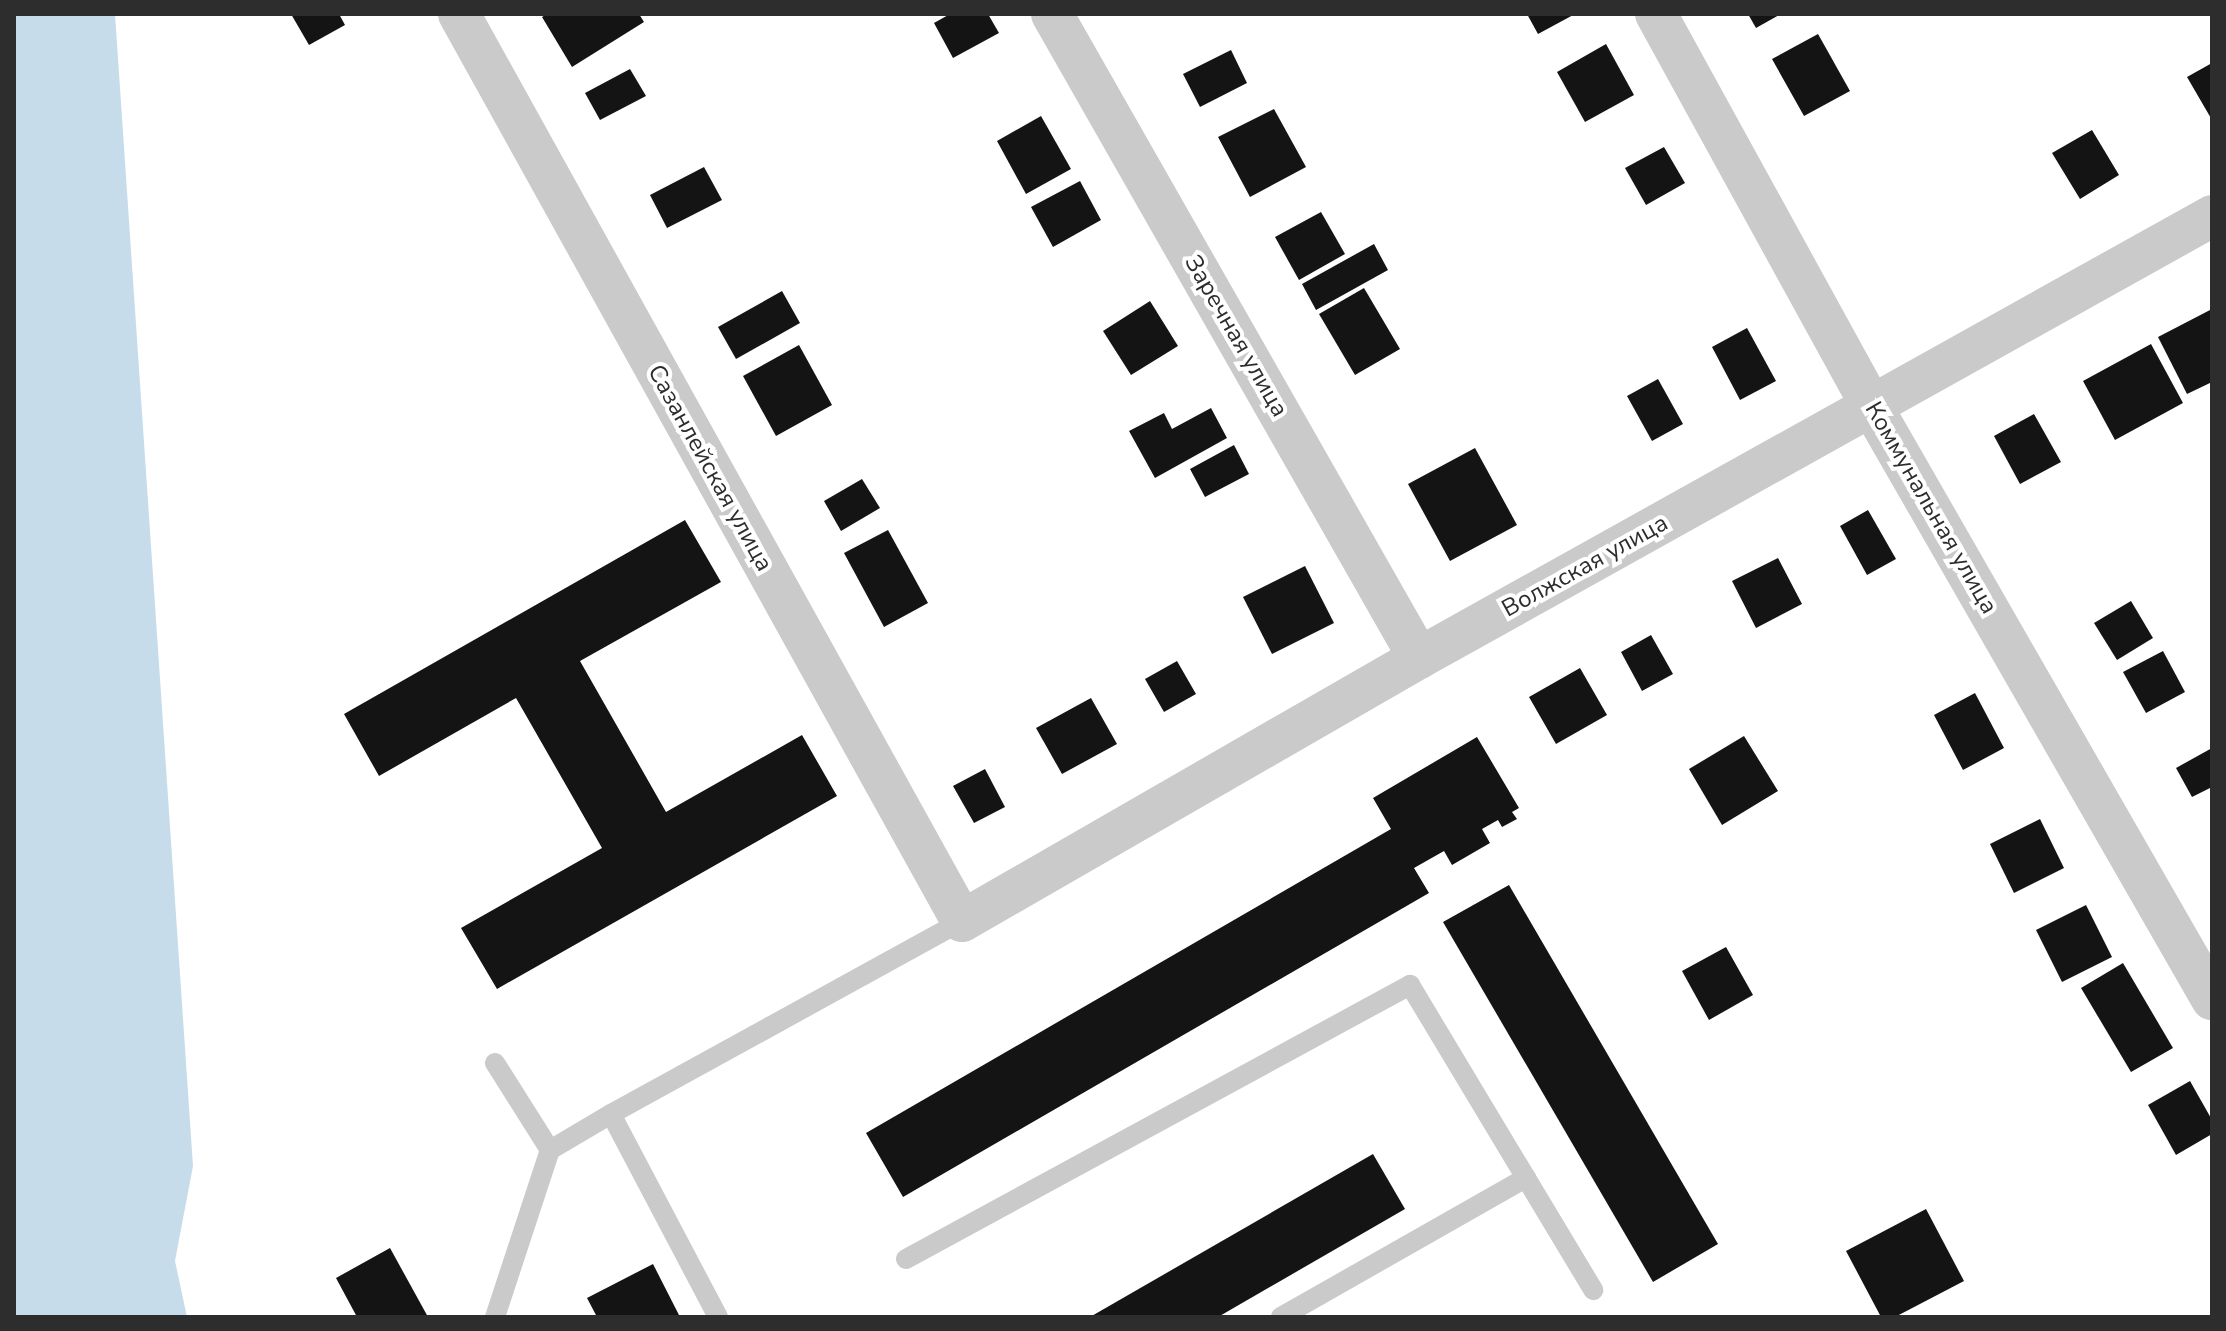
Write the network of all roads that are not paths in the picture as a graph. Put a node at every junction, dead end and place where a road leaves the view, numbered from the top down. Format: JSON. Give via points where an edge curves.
{"nodes":[{"id":1,"x":459,"y":14,"type":"edge"},
{"id":2,"x":1052,"y":14,"type":"edge"},
{"id":3,"x":1656,"y":14,"type":"edge"},
{"id":4,"x":2212,"y":216,"type":"edge"},
{"id":5,"x":1872,"y":407,"type":"junction"},
{"id":6,"x":1419,"y":658,"type":"junction"},
{"id":7,"x":962,"y":921,"type":"junction"},
{"id":8,"x":2212,"y":999,"type":"edge"},
{"id":9,"x":495,"y":1063,"type":"dead end"},
{"id":10,"x":611,"y":1114,"type":"junction"},
{"id":11,"x":550,"y":1150,"type":"junction"},
{"id":12,"x":1526,"y":1178,"type":"junction"},
{"id":13,"x":906,"y":1259,"type":"dead end"},
{"id":14,"x":1593,"y":1290,"type":"dead end"},
{"id":15,"x":1315,"y":1309,"type":"edge"},
{"id":16,"x":495,"y":1317,"type":"edge"},
{"id":17,"x":718,"y":1317,"type":"edge"},
{"id":18,"x":1281,"y":1317,"type":"edge"}],
"edges":[{"from":1,"to":7,"type":"street","name":"Сазанлейская улица"},
{"from":2,"to":6,"type":"street","name":"Заречная улица"},
{"from":3,"to":5,"type":"street","name":"Коммунальная улица"},
{"from":4,"to":5,"type":"street","name":"Волжская улица"},
{"from":5,"to":6,"type":"street","name":"Волжская улица"},
{"from":5,"to":8,"type":"street","name":"Коммунальная улица"},
{"from":6,"to":7,"type":"street","name":"Волжская улица"},
{"from":7,"to":10,"type":"lane"},
{"from":9,"to":11,"type":"lane"},
{"from":10,"to":11,"type":"lane"},
{"from":10,"to":17,"type":"lane"},
{"from":11,"to":16,"type":"lane"},
{"from":12,"to":13,"type":"lane","via":[[1410,985]]},
{"from":12,"to":14,"type":"lane"},
{"from":12,"to":15,"type":"lane"},
{"from":15,"to":18,"type":"lane"}]}
